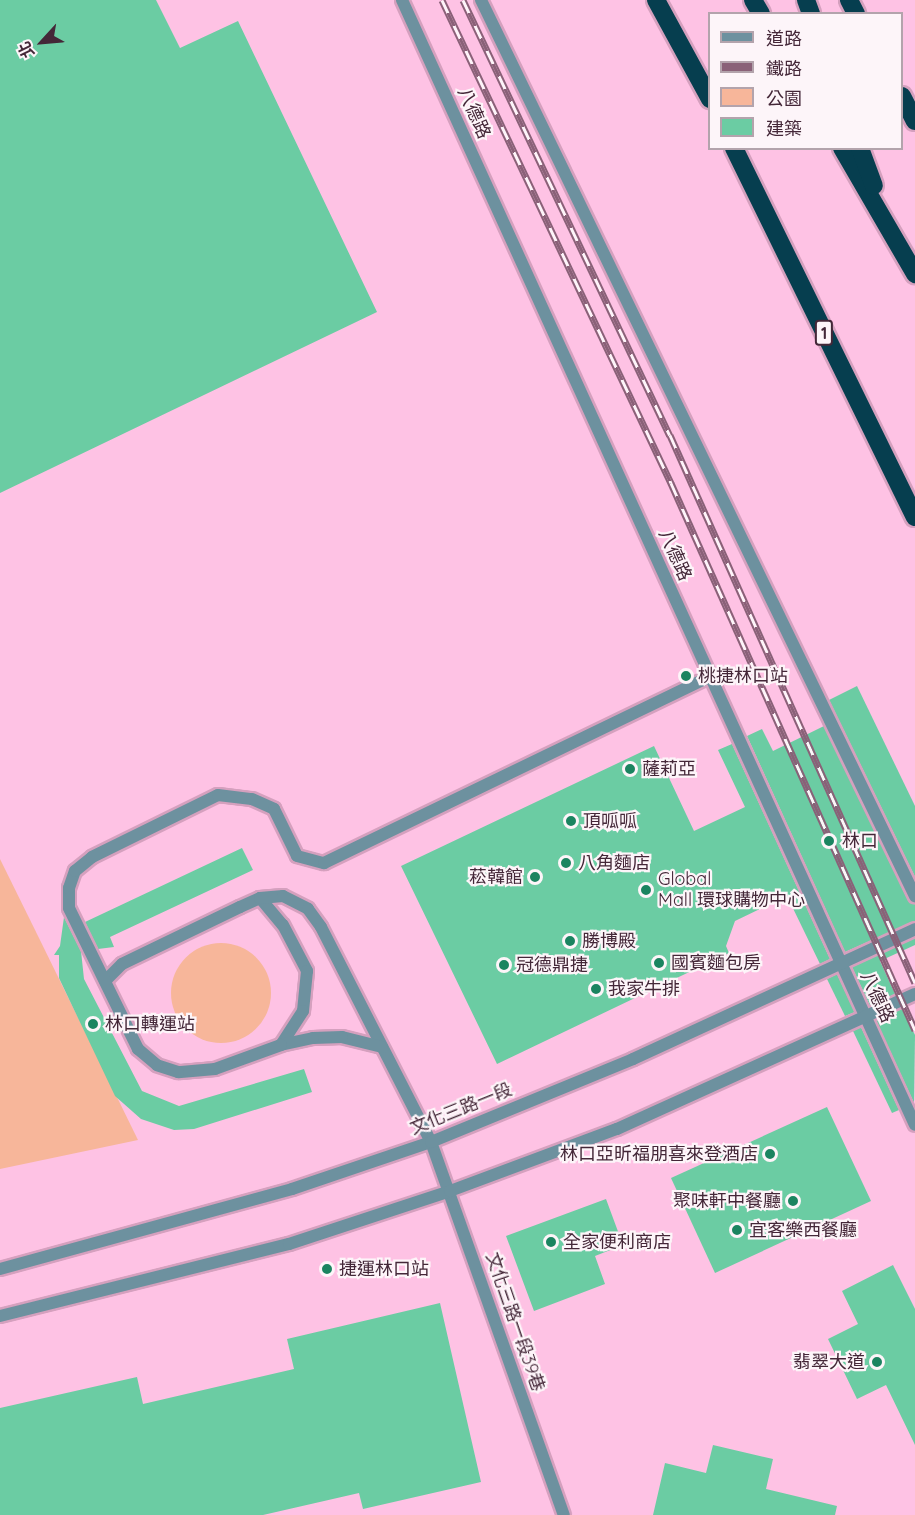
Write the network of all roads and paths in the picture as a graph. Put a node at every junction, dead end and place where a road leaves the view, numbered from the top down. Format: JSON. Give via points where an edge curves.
{"nodes":[{"id":1,"x":402,"y":0,"type":"edge"},
{"id":2,"x":481,"y":0,"type":"edge"},
{"id":3,"x":656,"y":0,"type":"edge"},
{"id":4,"x":708,"y":95,"type":"edge"},
{"id":5,"x":903,"y":98,"type":"edge"},
{"id":6,"x":915,"y":121,"type":"edge"},
{"id":7,"x":735,"y":150,"type":"edge"},
{"id":8,"x":843,"y":150,"type":"edge"},
{"id":9,"x":861,"y":150,"type":"edge"},
{"id":10,"x":888,"y":225,"type":"junction"},
{"id":11,"x":915,"y":273,"type":"edge"},
{"id":12,"x":915,"y":517,"type":"edge"},
{"id":13,"x":710,"y":676,"type":"junction"},
{"id":14,"x":915,"y":896,"type":"edge"},
{"id":15,"x":260,"y":898,"type":"junction"},
{"id":16,"x":915,"y":929,"type":"edge"},
{"id":17,"x":842,"y":964,"type":"junction"},
{"id":18,"x":105,"y":981,"type":"junction"},
{"id":19,"x":915,"y":994,"type":"edge"},
{"id":20,"x":866,"y":1017,"type":"junction"},
{"id":21,"x":281,"y":1045,"type":"junction"},
{"id":22,"x":382,"y":1047,"type":"junction"},
{"id":23,"x":915,"y":1125,"type":"edge"},
{"id":24,"x":431,"y":1142,"type":"junction"},
{"id":25,"x":450,"y":1191,"type":"junction"},
{"id":26,"x":0,"y":1269,"type":"edge"},
{"id":27,"x":0,"y":1316,"type":"edge"},
{"id":28,"x":564,"y":1515,"type":"edge"}],
"edges":[{"from":1,"to":13,"type":"street","name":"八德路"},
{"from":2,"to":14,"type":"street"},
{"from":3,"to":4,"type":"highway"},
{"from":5,"to":6,"type":"highway"},
{"from":7,"to":12,"type":"highway","number":"1"},
{"from":8,"to":10,"type":"highway"},
{"from":9,"to":10,"type":"highway"},
{"from":10,"to":11,"type":"highway"},
{"from":13,"to":17,"type":"street","name":"八德路"},
{"from":13,"to":18,"type":"street","via":[[324,862],[297,856],[274,809],[252,799],[218,795],[92,856],[75,871],[69,888],[69,908]]},
{"from":15,"to":18,"type":"street","via":[[122,964]]},
{"from":15,"to":21,"type":"street","via":[[283,925],[307,971],[303,1011]]},
{"from":15,"to":22,"type":"street","name":"文化三路一段39巷","via":[[283,897],[308,909]]},
{"from":16,"to":17,"type":"street","name":"文化三路一段"},
{"from":17,"to":20,"type":"street","name":"八德路"},
{"from":17,"to":24,"type":"street","name":"文化三路一段","via":[[633,1059]]},
{"from":18,"to":21,"type":"street","via":[[138,1049],[158,1065],[178,1072],[215,1070]]},
{"from":19,"to":20,"type":"street"},
{"from":20,"to":23,"type":"street","name":"八德路"},
{"from":20,"to":25,"type":"street","via":[[617,1129]]},
{"from":21,"to":22,"type":"street","via":[[342,1037]]},
{"from":22,"to":24,"type":"street","name":"文化三路一段39巷"},
{"from":24,"to":25,"type":"street","name":"文化三路一段39巷"},
{"from":24,"to":26,"type":"street","name":"文化三路一段","via":[[292,1189]]},
{"from":25,"to":27,"type":"street","via":[[289,1244]]},
{"from":25,"to":28,"type":"street","name":"文化三路一段39巷"}]}
